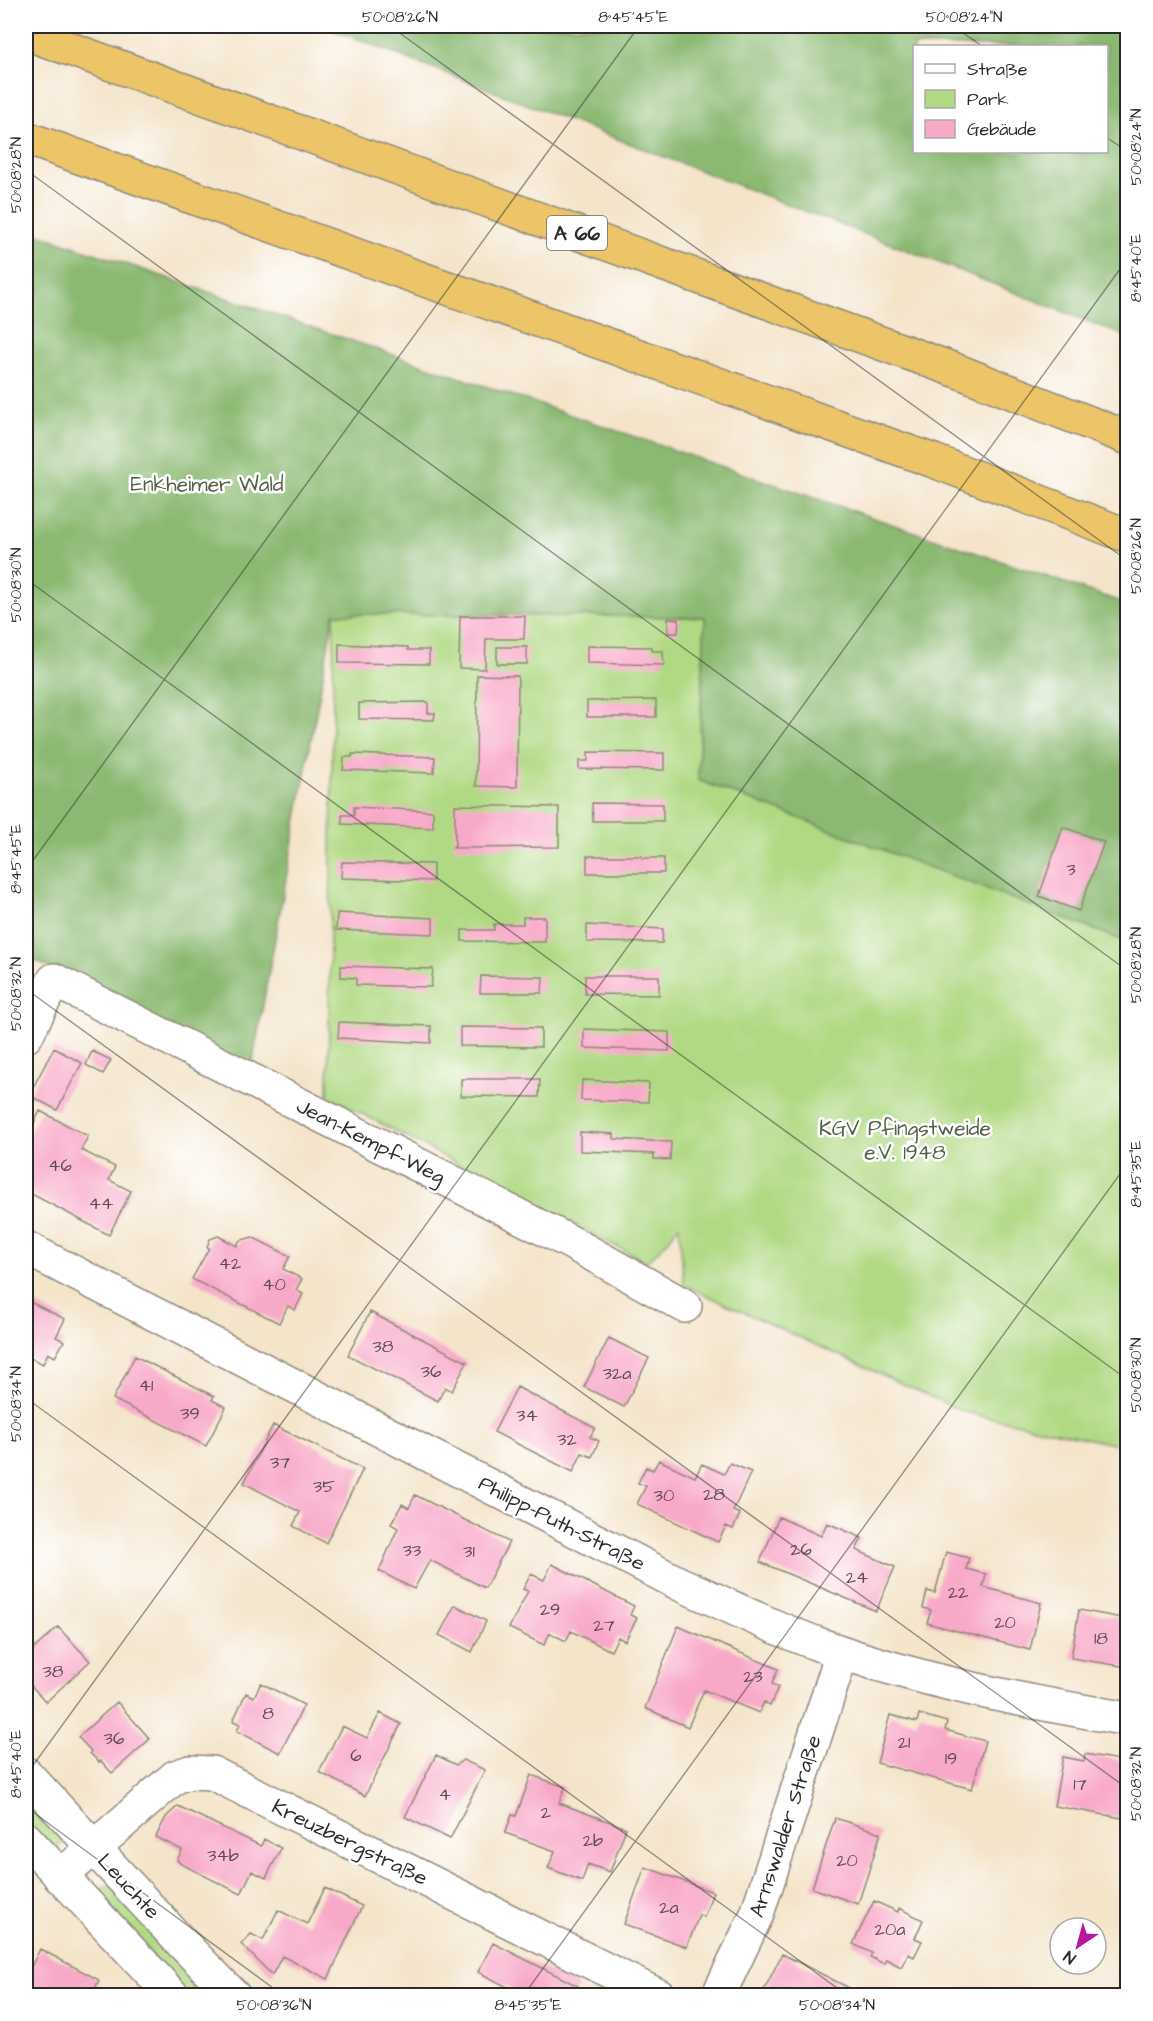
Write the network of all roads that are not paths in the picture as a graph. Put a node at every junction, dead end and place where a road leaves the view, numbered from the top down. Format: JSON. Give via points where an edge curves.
{"nodes":[{"id":1,"x":26,"y":33,"type":"edge"},
{"id":2,"x":26,"y":138,"type":"edge"},
{"id":3,"x":1128,"y":438,"type":"edge"},
{"id":4,"x":1128,"y":536,"type":"edge"},
{"id":5,"x":26,"y":1036,"type":"edge"},
{"id":6,"x":26,"y":1248,"type":"edge"},
{"id":7,"x":685,"y":1306,"type":"dead end"},
{"id":8,"x":842,"y":1653,"type":"junction"},
{"id":9,"x":1128,"y":1719,"type":"edge"},
{"id":10,"x":26,"y":1774,"type":"edge"},
{"id":11,"x":26,"y":1839,"type":"edge"},
{"id":12,"x":93,"y":1848,"type":"junction"},
{"id":13,"x":60,"y":1877,"type":"junction"},
{"id":14,"x":173,"y":1995,"type":"edge"},
{"id":15,"x":234,"y":1995,"type":"edge"},
{"id":16,"x":659,"y":1995,"type":"edge"},
{"id":17,"x":718,"y":1995,"type":"edge"}],
"edges":[{"from":1,"to":3,"type":"highway","number":"A 66","via":[[955,370]]},
{"from":2,"to":4,"type":"highway","via":[[934,460]]},
{"from":5,"to":7,"type":"street","name":"Jean-Kempf-Weg","via":[[54,980],[572,1243]]},
{"from":6,"to":8,"type":"street","name":"Philipp-Puth-Straße","via":[[680,1584]]},
{"from":8,"to":9,"type":"street","name":"Philipp-Puth-Straße","via":[[1027,1702]]},
{"from":8,"to":17,"type":"street","name":"Arnswalder Straße","via":[[758,1914]]},
{"from":10,"to":12,"type":"street","name":"Leuchte"},
{"from":11,"to":13,"type":"street","name":"Leuchte"},
{"from":12,"to":13,"type":"street","name":"Kreuzbergstraße"},
{"from":12,"to":15,"type":"street","name":"Leuchte"},
{"from":12,"to":16,"type":"street","name":"Kreuzbergstraße","via":[[175,1777],[190,1772],[212,1773]]},
{"from":13,"to":14,"type":"street","name":"Leuchte"}]}
